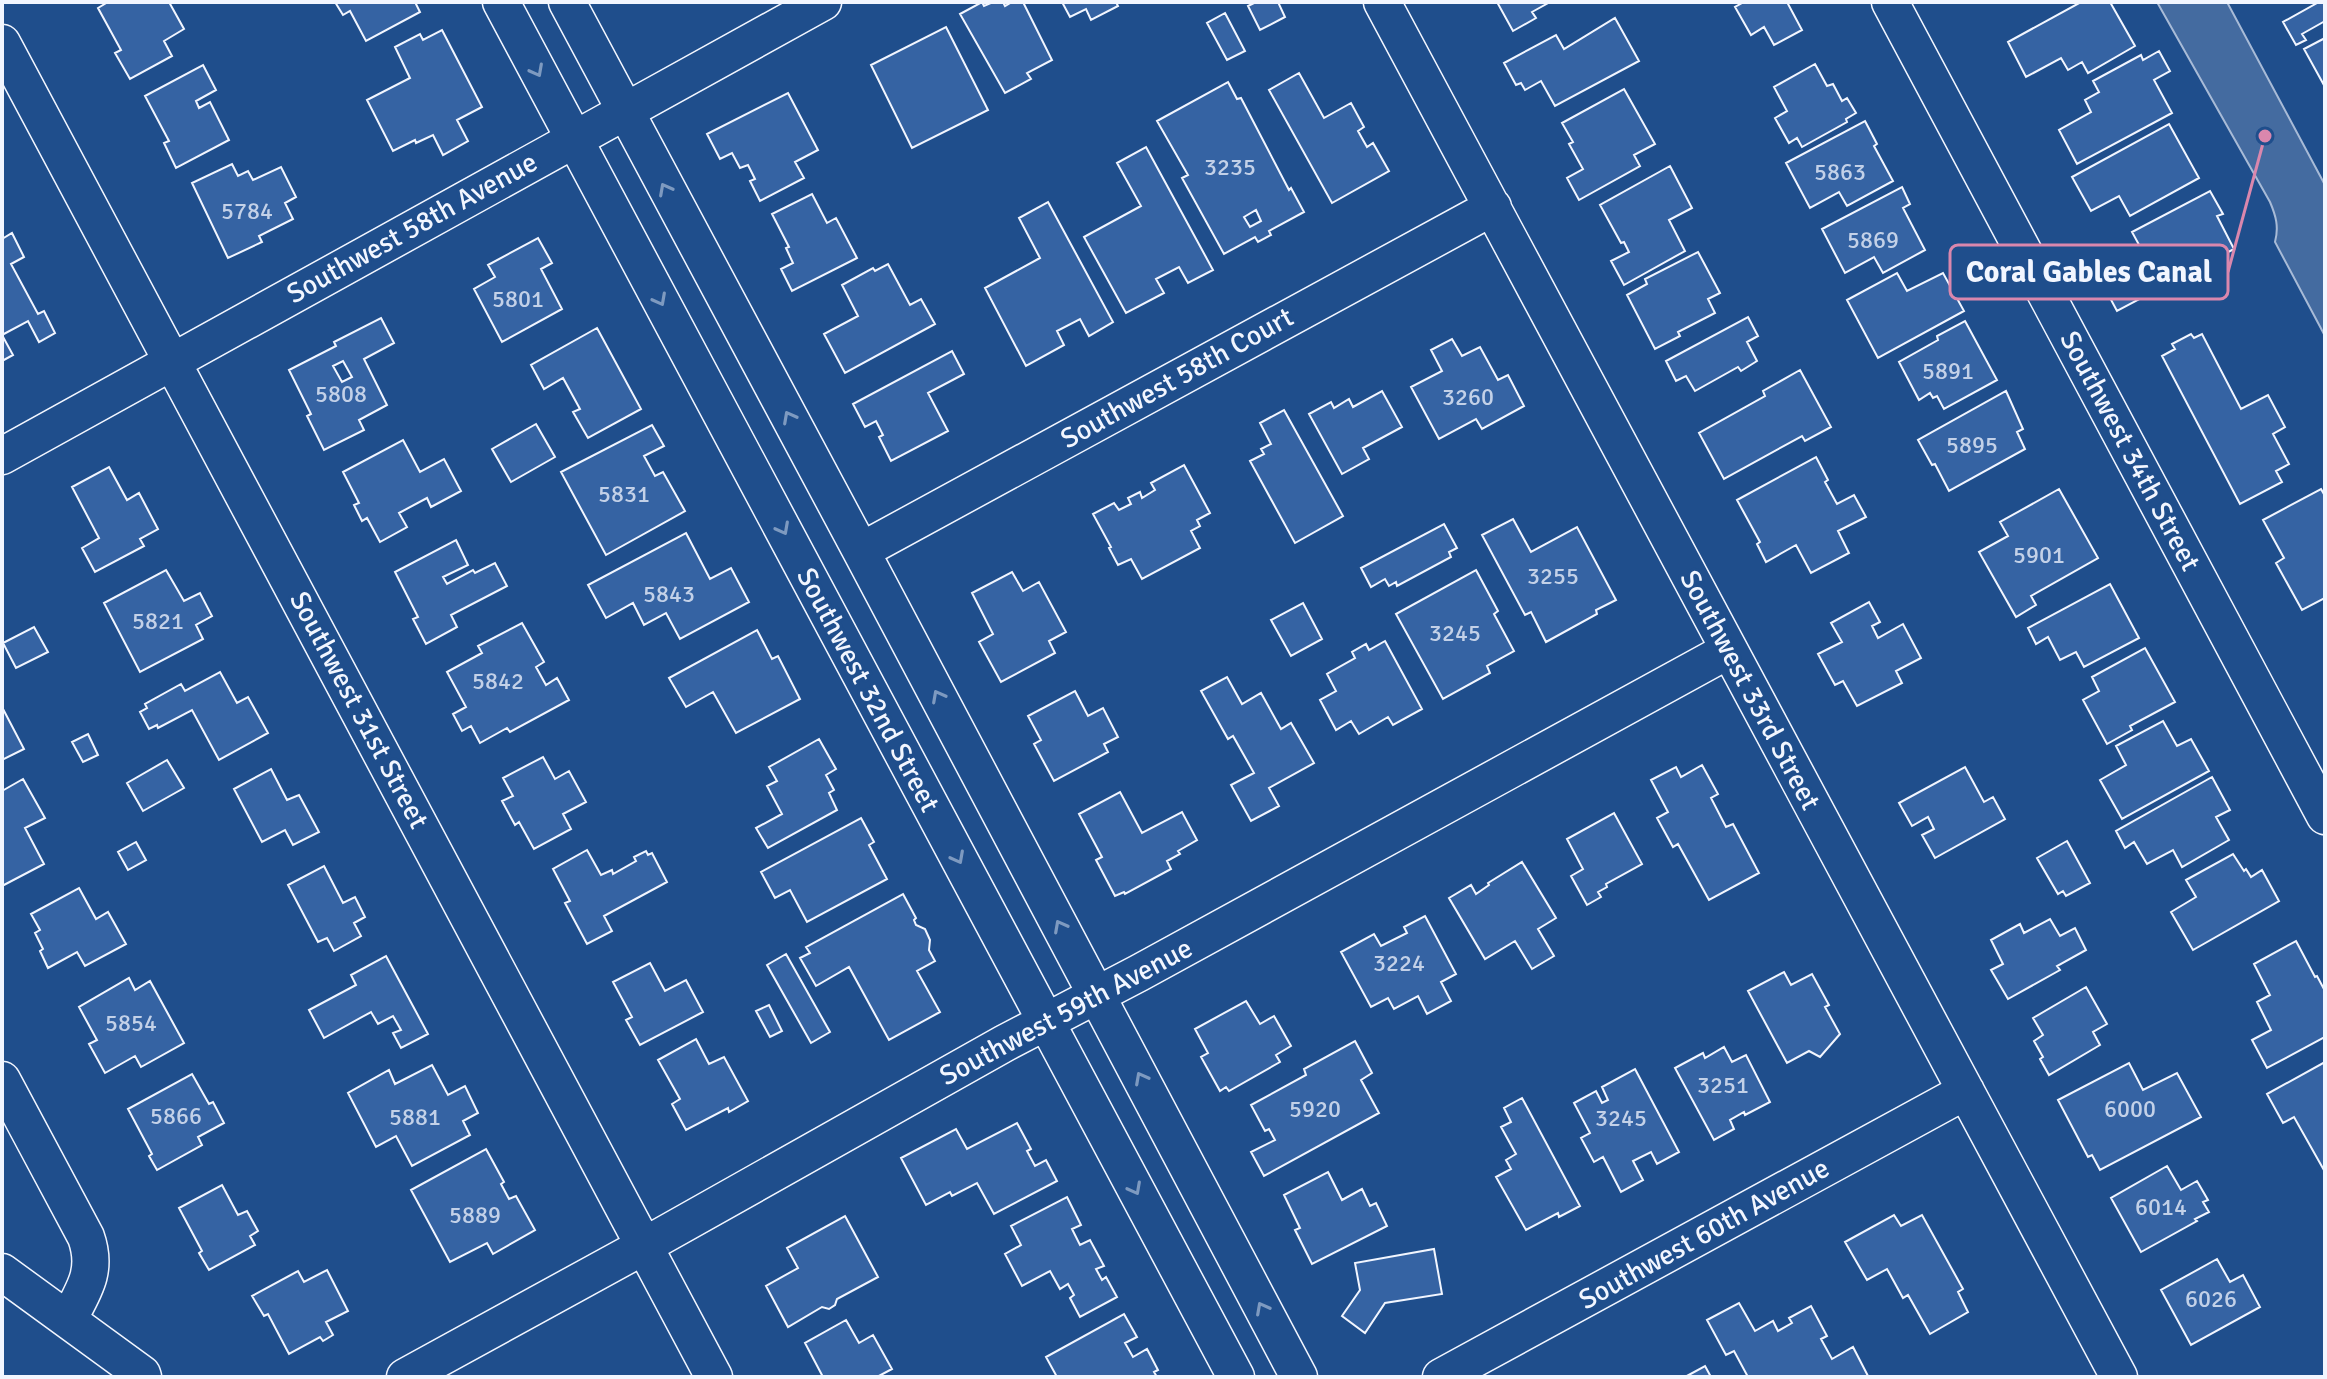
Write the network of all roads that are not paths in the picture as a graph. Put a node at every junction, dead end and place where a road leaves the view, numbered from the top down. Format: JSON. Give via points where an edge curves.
{"nodes":[{"id":1,"x":501,"y":2,"type":"edge"},
{"id":2,"x":567,"y":2,"type":"edge"},
{"id":3,"x":823,"y":2,"type":"edge"},
{"id":4,"x":1382,"y":2,"type":"edge"},
{"id":5,"x":1890,"y":2,"type":"edge"},
{"id":6,"x":2,"y":43,"type":"edge"},
{"id":7,"x":625,"y":111,"type":"junction"},
{"id":8,"x":574,"y":138,"type":"junction"},
{"id":9,"x":1493,"y":207,"type":"junction"},
{"id":10,"x":173,"y":362,"type":"junction"},
{"id":11,"x":2,"y":456,"type":"edge"},
{"id":12,"x":861,"y":551,"type":"junction"},
{"id":13,"x":1729,"y":650,"type":"junction"},
{"id":14,"x":2325,"y":816,"type":"edge"},
{"id":15,"x":1096,"y":995,"type":"junction"},
{"id":16,"x":1046,"y":1022,"type":"junction"},
{"id":17,"x":2,"y":1080,"type":"edge"},
{"id":18,"x":1966,"y":1091,"type":"junction"},
{"id":19,"x":644,"y":1246,"type":"junction"},
{"id":20,"x":2,"y":1272,"type":"edge"},
{"id":21,"x":68,"y":1320,"type":"junction"},
{"id":22,"x":149,"y":1376,"type":"edge"},
{"id":23,"x":405,"y":1377,"type":"edge"},
{"id":24,"x":714,"y":1377,"type":"edge"},
{"id":25,"x":1236,"y":1377,"type":"edge"},
{"id":26,"x":1299,"y":1377,"type":"edge"},
{"id":27,"x":1441,"y":1377,"type":"edge"},
{"id":28,"x":2119,"y":1377,"type":"edge"}],
"edges":[{"from":1,"to":8,"type":"street","name":"Southwest 32nd Street","one_way":true},
{"from":2,"to":7,"type":"street"},
{"from":3,"to":7,"type":"street","name":"Southwest 58th Avenue"},
{"from":4,"to":9,"type":"street","name":"Southwest 33rd Street"},
{"from":5,"to":14,"type":"street","name":"Southwest 34th Street"},
{"from":6,"to":10,"type":"street","name":"Southwest 31st Street"},
{"from":7,"to":8,"type":"street","name":"Southwest 58th Avenue"},
{"from":12,"to":7,"type":"street","one_way":true},
{"from":8,"to":10,"type":"street","name":"Southwest 58th Avenue"},
{"from":8,"to":16,"type":"street","name":"Southwest 32nd Street","one_way":true},
{"from":9,"to":12,"type":"street","name":"Southwest 58th Court"},
{"from":9,"to":13,"type":"street","name":"Southwest 33rd Street"},
{"from":10,"to":11,"type":"street","name":"Southwest 58th Avenue"},
{"from":10,"to":19,"type":"street","name":"Southwest 31st Street"},
{"from":15,"to":12,"type":"street","one_way":true},
{"from":13,"to":15,"type":"street","name":"Southwest 59th Avenue"},
{"from":13,"to":18,"type":"street","name":"Southwest 33rd Street"},
{"from":15,"to":16,"type":"street","name":"Southwest 59th Avenue"},
{"from":26,"to":15,"type":"street","one_way":true},
{"from":16,"to":19,"type":"street","name":"Southwest 59th Avenue"},
{"from":16,"to":25,"type":"street","name":"Southwest 32nd Street","one_way":true},
{"from":17,"to":21,"type":"street","via":[[91,1250],[89,1277]]},
{"from":18,"to":27,"type":"street","name":"Southwest 60th Avenue"},
{"from":18,"to":28,"type":"street","name":"Southwest 33rd Street"},
{"from":19,"to":23,"type":"street","name":"Southwest 59th Avenue"},
{"from":19,"to":24,"type":"street","name":"Southwest 31st Street"},
{"from":20,"to":21,"type":"street"},
{"from":21,"to":22,"type":"street"}]}
